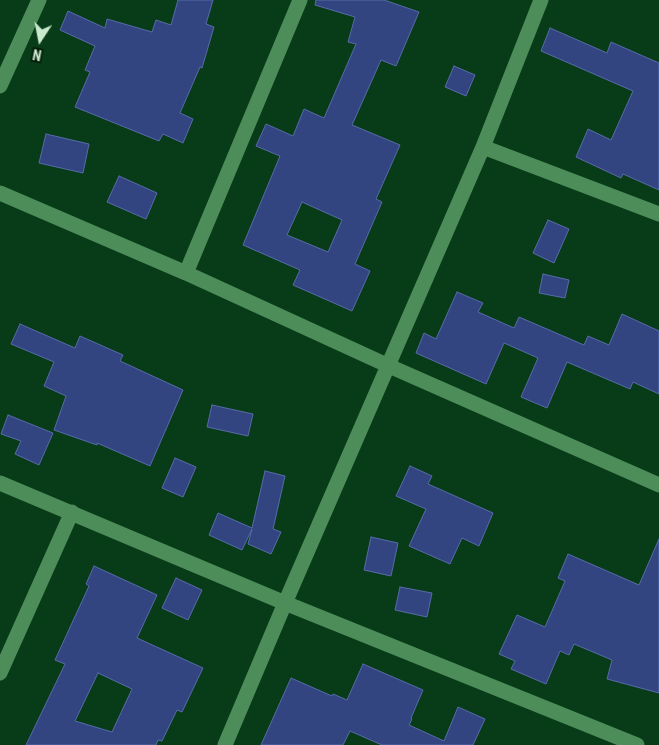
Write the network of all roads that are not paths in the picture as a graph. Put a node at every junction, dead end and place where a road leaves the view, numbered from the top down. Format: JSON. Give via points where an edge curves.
{"nodes":[{"id":1,"x":39,"y":0,"type":"edge"},
{"id":2,"x":300,"y":0,"type":"edge"},
{"id":3,"x":541,"y":0,"type":"edge"},
{"id":4,"x":0,"y":86,"type":"edge"},
{"id":5,"x":483,"y":146,"type":"junction"},
{"id":6,"x":0,"y":193,"type":"edge"},
{"id":7,"x":659,"y":214,"type":"edge"},
{"id":8,"x":186,"y":273,"type":"junction"},
{"id":9,"x":389,"y":366,"type":"junction"},
{"id":10,"x":0,"y":483,"type":"edge"},
{"id":11,"x":659,"y":485,"type":"edge"},
{"id":12,"x":72,"y":512,"type":"junction"},
{"id":13,"x":285,"y":603,"type":"junction"},
{"id":14,"x":0,"y":673,"type":"edge"},
{"id":15,"x":225,"y":745,"type":"edge"},
{"id":16,"x":637,"y":745,"type":"edge"}],
"edges":[{"from":1,"to":4,"type":"street"},
{"from":2,"to":8,"type":"street"},
{"from":3,"to":5,"type":"street"},
{"from":5,"to":7,"type":"street"},
{"from":5,"to":9,"type":"street"},
{"from":6,"to":8,"type":"street"},
{"from":8,"to":9,"type":"street"},
{"from":9,"to":11,"type":"street"},
{"from":9,"to":13,"type":"street"},
{"from":10,"to":12,"type":"street"},
{"from":12,"to":13,"type":"street"},
{"from":12,"to":14,"type":"street"},
{"from":13,"to":15,"type":"street"},
{"from":13,"to":16,"type":"street"}]}
